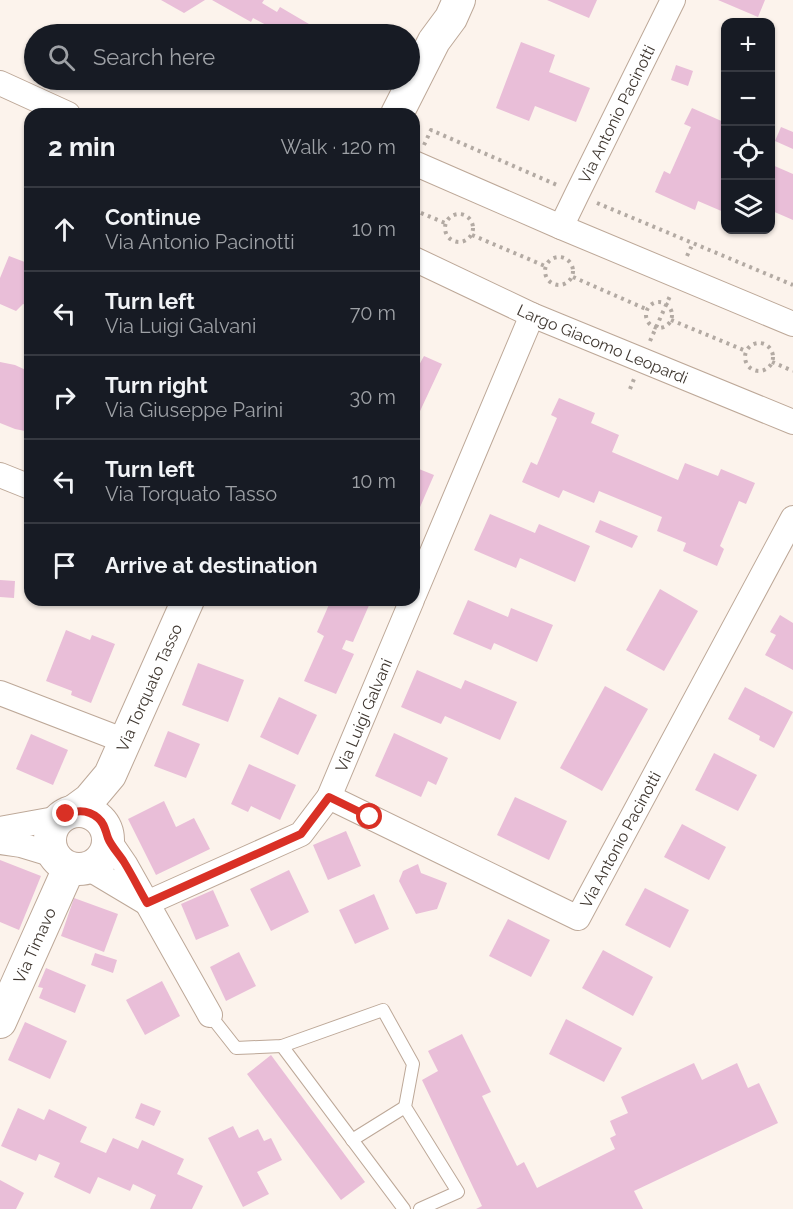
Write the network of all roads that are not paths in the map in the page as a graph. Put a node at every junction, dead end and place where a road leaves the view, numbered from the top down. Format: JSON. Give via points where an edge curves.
{"nodes":[{"id":1,"x":673,"y":0,"type":"edge"},
{"id":2,"x":455,"y":9,"type":"edge"},
{"id":3,"x":420,"y":69,"type":"edge"},
{"id":4,"x":1,"y":86,"type":"edge"},
{"id":5,"x":409,"y":90,"type":"edge"},
{"id":6,"x":54,"y":108,"type":"edge"},
{"id":7,"x":400,"y":108,"type":"edge"},
{"id":8,"x":420,"y":110,"type":"edge"},
{"id":9,"x":420,"y":166,"type":"edge"},
{"id":10,"x":561,"y":227,"type":"junction"},
{"id":11,"x":420,"y":262,"type":"edge"},
{"id":12,"x":532,"y":315,"type":"junction"},
{"id":13,"x":793,"y":324,"type":"edge"},
{"id":14,"x":793,"y":422,"type":"edge"},
{"id":15,"x":0,"y":475,"type":"edge"},
{"id":16,"x":24,"y":485,"type":"edge"},
{"id":17,"x":793,"y":518,"type":"edge"},
{"id":18,"x":420,"y":581,"type":"edge"},
{"id":19,"x":185,"y":606,"type":"edge"},
{"id":20,"x":409,"y":606,"type":"edge"},
{"id":21,"x":0,"y":693,"type":"edge"},
{"id":22,"x":125,"y":741,"type":"junction"},
{"id":23,"x":110,"y":775,"type":"junction"},
{"id":24,"x":329,"y":797,"type":"junction"},
{"id":25,"x":67,"y":814,"type":"junction"},
{"id":26,"x":0,"y":829,"type":"edge"},
{"id":27,"x":107,"y":834,"type":"junction"},
{"id":28,"x":0,"y":842,"type":"edge"},
{"id":29,"x":70,"y":864,"type":"junction"},
{"id":30,"x":147,"y":903,"type":"junction"},
{"id":31,"x":210,"y":1015,"type":"joint"},
{"id":32,"x":0,"y":1022,"type":"edge"},
{"id":33,"x":282,"y":1046,"type":"junction"},
{"id":34,"x":405,"y":1107,"type":"junction"},
{"id":35,"x":352,"y":1140,"type":"junction"},
{"id":36,"x":404,"y":1209,"type":"edge"},
{"id":37,"x":420,"y":1209,"type":"edge"}],
"edges":[{"from":1,"to":10,"type":"street","name":"Via Antonio Pacinotti"},
{"from":2,"to":3,"type":"street"},
{"from":2,"to":8,"type":"street","via":[[447,43]]},
{"from":4,"to":6,"type":"street"},
{"from":5,"to":7,"type":"street"},
{"from":9,"to":10,"type":"street"},
{"from":10,"to":13,"type":"street"},
{"from":11,"to":12,"type":"street","name":"Largo Giacomo Leopardi"},
{"from":12,"to":14,"type":"street","name":"Largo Giacomo Leopardi"},
{"from":12,"to":18,"type":"street"},
{"from":15,"to":16,"type":"street"},
{"from":17,"to":24,"type":"street","name":"Via Antonio Pacinotti","via":[[578,918]]},
{"from":19,"to":22,"type":"street","name":"Via Torquato Tasso"},
{"from":20,"to":24,"type":"street","name":"Via Luigi Galvani"},
{"from":21,"to":22,"type":"street"},
{"from":22,"to":23,"type":"street","name":"Via Torquato Tasso"},
{"from":23,"to":25,"type":"street","name":"Via Torquato Tasso","via":[[88,800]]},
{"from":23,"to":27,"type":"street","name":"Via Torquato Tasso"},
{"from":24,"to":30,"type":"street","name":"Via Luigi Galvani","via":[[301,834]]},
{"from":25,"to":26,"type":"street"},
{"from":25,"to":27,"type":"street","via":[[93,814]]},
{"from":25,"to":29,"type":"street","name":"Via Torquato Tasso","via":[[52,829],[50,843]]},
{"from":27,"to":29,"type":"street","name":"Via Torquato Tasso","via":[[105,852],[94,865]]},
{"from":27,"to":30,"type":"street"},
{"from":28,"to":29,"type":"street","via":[[21,845]]},
{"from":29,"to":30,"type":"street"},
{"from":29,"to":32,"type":"street","name":"Via Timavo"},
{"from":30,"to":31,"type":"street"},
{"from":31,"to":33,"type":"lane","via":[[236,1048]]},
{"from":33,"to":34,"type":"lane","via":[[383,1010],[413,1064]]},
{"from":33,"to":35,"type":"lane"},
{"from":34,"to":35,"type":"lane"},
{"from":34,"to":37,"type":"lane","via":[[458,1192]]},
{"from":35,"to":36,"type":"lane"}]}
